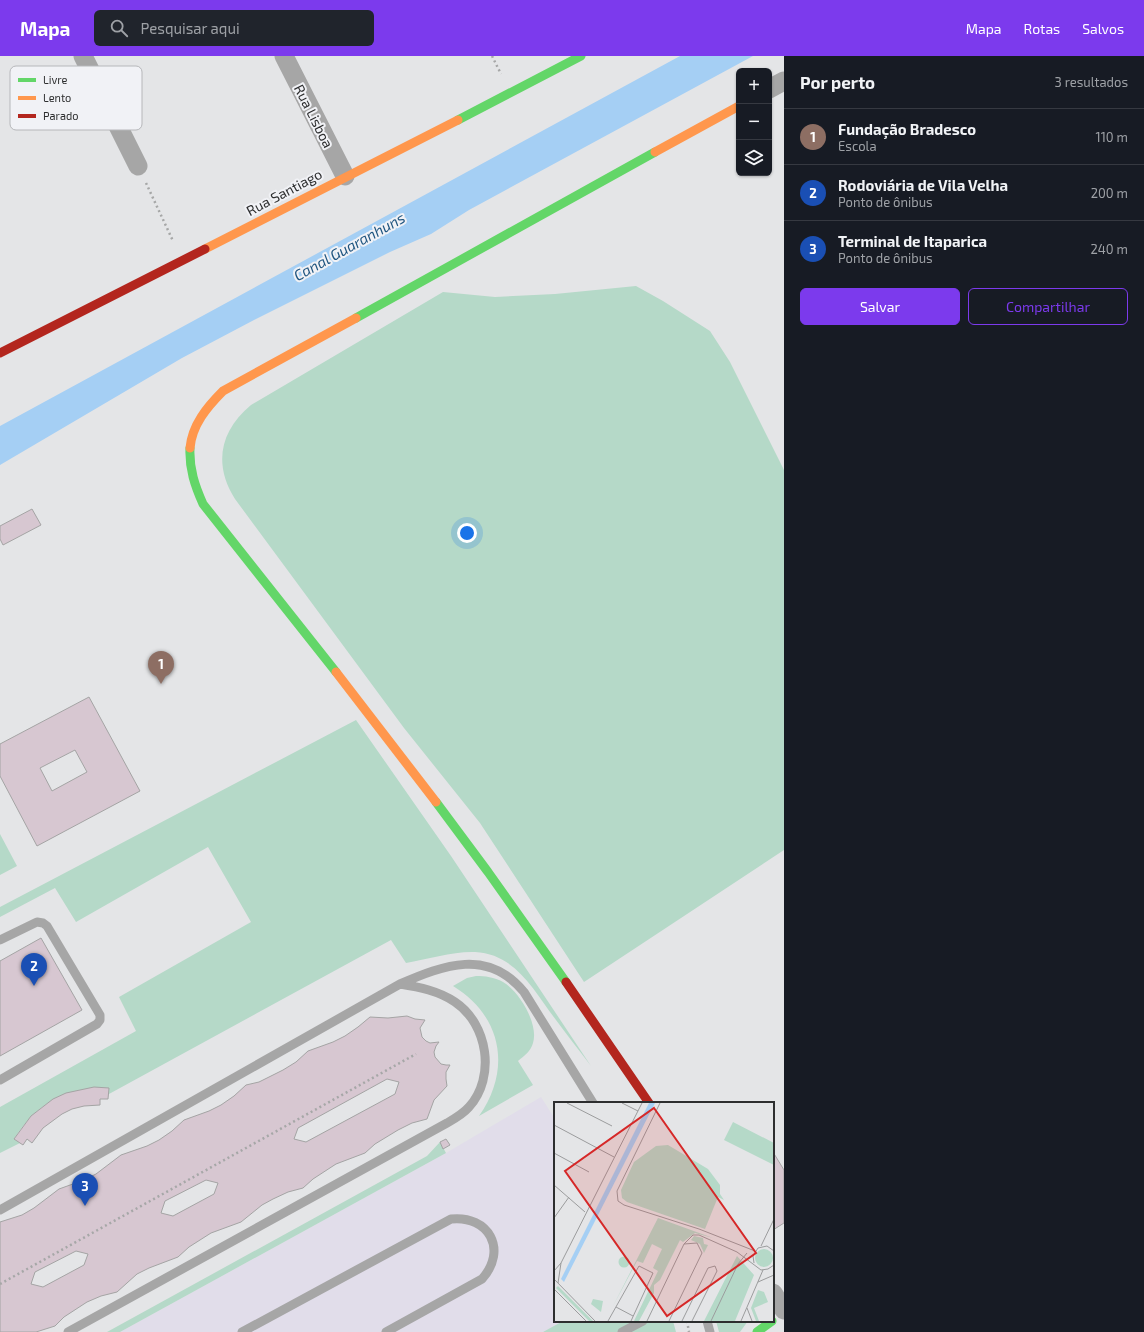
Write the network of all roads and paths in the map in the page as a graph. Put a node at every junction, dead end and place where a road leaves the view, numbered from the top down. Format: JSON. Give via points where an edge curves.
{"nodes":[{"id":1,"x":83,"y":56,"type":"edge"},
{"id":2,"x":284,"y":56,"type":"edge"},
{"id":3,"x":581,"y":56,"type":"edge"},
{"id":4,"x":88,"y":66,"type":"edge"},
{"id":5,"x":784,"y":81,"type":"edge"},
{"id":6,"x":772,"y":88,"type":"edge"},
{"id":7,"x":736,"y":108,"type":"edge"},
{"id":8,"x":120,"y":130,"type":"edge"},
{"id":9,"x":138,"y":166,"type":"joint"},
{"id":10,"x":345,"y":176,"type":"junction"},
{"id":11,"x":182,"y":261,"type":"junction"},
{"id":12,"x":0,"y":353,"type":"edge"},
{"id":13,"x":0,"y":940,"type":"edge"},
{"id":14,"x":400,"y":984,"type":"junction"},
{"id":15,"x":416,"y":1054,"type":"dead end"},
{"id":16,"x":0,"y":1080,"type":"edge"},
{"id":17,"x":592,"y":1102,"type":"edge"},
{"id":18,"x":648,"y":1102,"type":"edge"},
{"id":19,"x":0,"y":1210,"type":"edge"},
{"id":20,"x":0,"y":1284,"type":"edge"},
{"id":21,"x":641,"y":1322,"type":"edge"},
{"id":22,"x":687,"y":1322,"type":"edge"},
{"id":23,"x":707,"y":1322,"type":"edge"},
{"id":24,"x":767,"y":1322,"type":"edge"},
{"id":25,"x":68,"y":1332,"type":"edge"},
{"id":26,"x":242,"y":1332,"type":"edge"},
{"id":27,"x":386,"y":1332,"type":"edge"},
{"id":28,"x":622,"y":1332,"type":"edge"},
{"id":29,"x":690,"y":1332,"type":"edge"},
{"id":30,"x":710,"y":1332,"type":"edge"},
{"id":31,"x":757,"y":1332,"type":"edge"}],
"edges":[{"from":1,"to":4,"type":"street"},
{"from":2,"to":10,"type":"street","name":"Rua Lisboa"},
{"from":3,"to":10,"type":"street","name":"Rua Santiago"},
{"from":5,"to":6,"type":"street"},
{"from":7,"to":18,"type":"street","via":[[224,391],[203,412],[196,425],[189,452],[192,479],[203,504],[487,871]]},
{"from":8,"to":9,"type":"street"},
{"from":9,"to":11,"type":"path"},
{"from":10,"to":11,"type":"street","name":"Rua Santiago"},
{"from":11,"to":12,"type":"street","name":"Rua Santiago"},
{"from":13,"to":16,"type":"lane","via":[[37,922],[43,922],[100,1015],[100,1020]]},
{"from":14,"to":17,"type":"lane","via":[[427,972],[471,964],[485,966],[507,975],[524,992]]},
{"from":14,"to":19,"type":"lane"},
{"from":14,"to":25,"type":"lane","via":[[446,996],[465,1010],[478,1028],[485,1049],[485,1071],[480,1090],[469,1108],[447,1123]]},
{"from":15,"to":20,"type":"path"},
{"from":21,"to":28,"type":"lane"},
{"from":22,"to":29,"type":"path"},
{"from":23,"to":30,"type":"lane"},
{"from":24,"to":31,"type":"street"},
{"from":26,"to":27,"type":"lane","via":[[451,1218],[469,1219],[485,1229],[491,1236],[495,1254],[491,1268],[482,1279]]}]}
